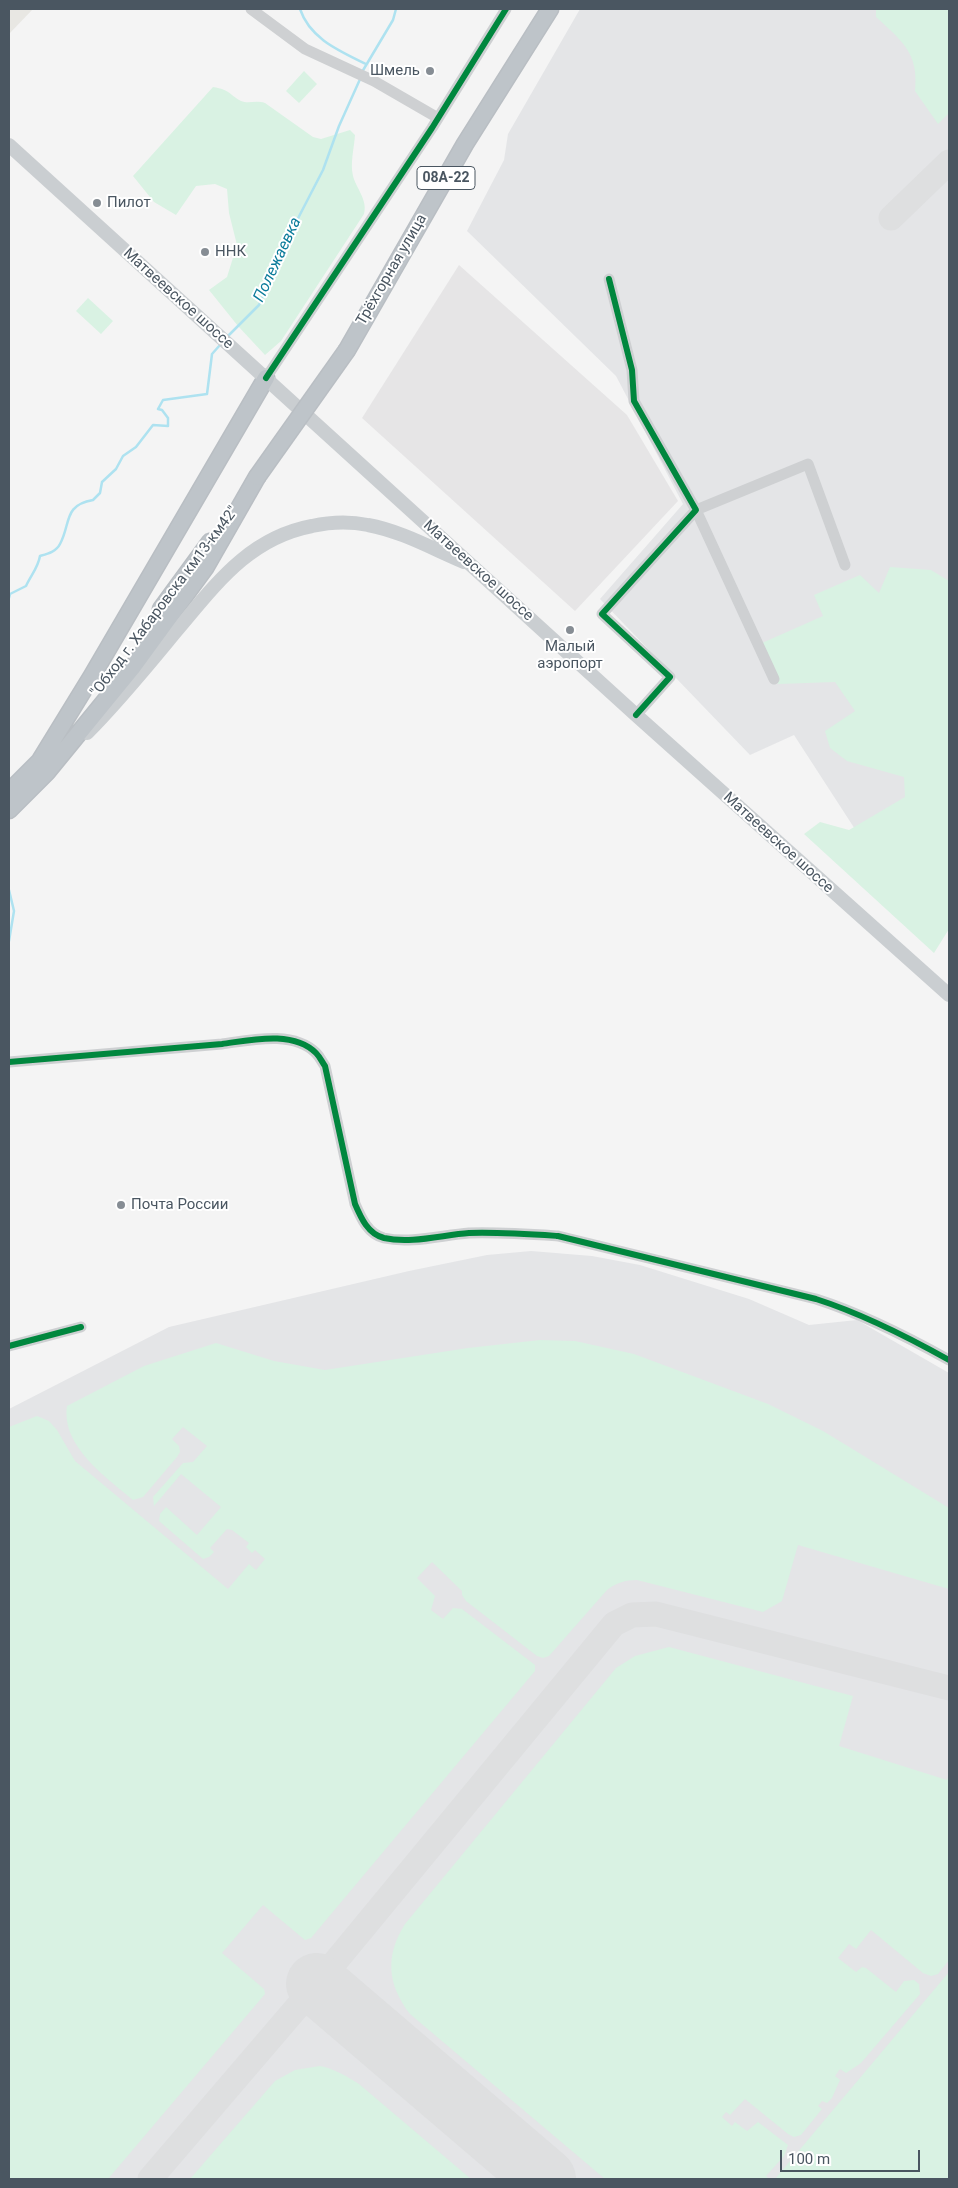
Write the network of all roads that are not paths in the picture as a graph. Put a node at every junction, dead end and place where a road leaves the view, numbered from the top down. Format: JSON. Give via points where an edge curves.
{"nodes":[{"id":1,"x":251,"y":9,"type":"edge"},
{"id":2,"x":506,"y":9,"type":"edge"},
{"id":3,"x":550,"y":9,"type":"edge"},
{"id":4,"x":438,"y":118,"type":"junction"},
{"id":5,"x":9,"y":145,"type":"edge"},
{"id":6,"x":608,"y":279,"type":"dead end"},
{"id":7,"x":266,"y":378,"type":"junction"},
{"id":8,"x":242,"y":501,"type":"joint"},
{"id":9,"x":696,"y":510,"type":"junction"},
{"id":10,"x":474,"y":566,"type":"junction"},
{"id":11,"x":845,"y":566,"type":"dead end"},
{"id":12,"x":774,"y":679,"type":"dead end"},
{"id":13,"x":636,"y":714,"type":"junction"},
{"id":14,"x":43,"y":768,"type":"junction"},
{"id":15,"x":10,"y":802,"type":"edge"},
{"id":16,"x":949,"y":995,"type":"edge"},
{"id":17,"x":9,"y":1062,"type":"edge"},
{"id":18,"x":81,"y":1327,"type":"dead end"},
{"id":19,"x":9,"y":1346,"type":"edge"},
{"id":20,"x":949,"y":1360,"type":"edge"}],
"edges":[{"from":1,"to":4,"type":"street","via":[[305,49],[374,81]]},
{"from":2,"to":4,"type":"street"},
{"from":3,"to":8,"type":"highway","name":"Трёхгорная улица","number":"08А-22","bridge":true,"via":[[465,144],[347,350]]},
{"from":4,"to":7,"type":"street"},
{"from":5,"to":7,"type":"main road","name":"Матвеевское шоссе"},
{"from":6,"to":9,"type":"street","via":[[632,370],[634,401]]},
{"from":7,"to":10,"type":"main road","name":"Матвеевское шоссе"},
{"from":7,"to":14,"type":"highway","via":[[92,676]]},
{"from":8,"to":14,"type":"highway","name":"\"Обход г. Хабаровска км13-км42\"","via":[[205,568],[132,668]]},
{"from":9,"to":11,"type":"street","via":[[808,464]]},
{"from":9,"to":12,"type":"street"},
{"from":9,"to":13,"type":"street","via":[[602,614],[670,677]]},
{"from":10,"to":13,"type":"main road","name":"Матвеевское шоссе"},
{"from":10,"to":14,"type":"main road","via":[[369,525],[346,522],[322,524],[274,537],[235,565],[108,712]]},
{"from":13,"to":16,"type":"main road","name":"Матвеевское шоссе"},
{"from":14,"to":15,"type":"highway","name":"\"Обход г. Хабаровска км13-км42\""},
{"from":17,"to":20,"type":"street","via":[[276,1038],[293,1041],[317,1054],[325,1066],[355,1204],[370,1230],[383,1238],[516,1233],[558,1236],[845,1308]]},
{"from":18,"to":19,"type":"street"}]}
